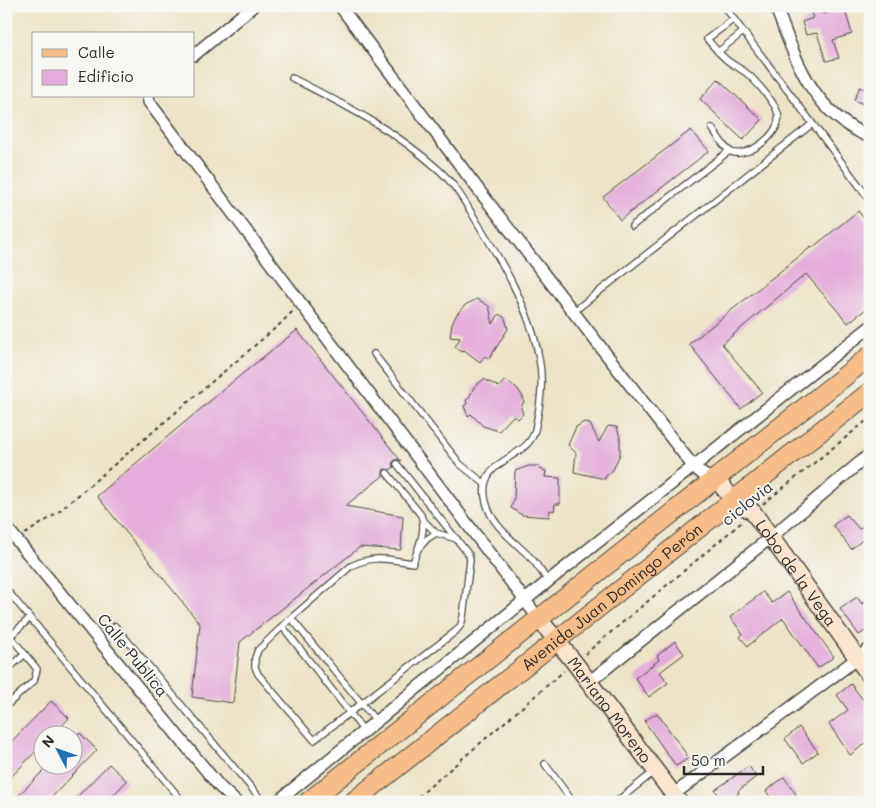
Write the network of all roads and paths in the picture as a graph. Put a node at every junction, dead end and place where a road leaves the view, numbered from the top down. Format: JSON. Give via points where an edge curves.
{"nodes":[{"id":1,"x":253,"y":6,"type":"edge"},
{"id":2,"x":340,"y":6,"type":"edge"},
{"id":3,"x":724,"y":6,"type":"edge"},
{"id":4,"x":777,"y":10,"type":"dead end"},
{"id":5,"x":734,"y":19,"type":"junction"},
{"id":6,"x":744,"y":32,"type":"junction"},
{"id":7,"x":718,"y":52,"type":"junction"},
{"id":8,"x":195,"y":54,"type":"edge"},
{"id":9,"x":292,"y":78,"type":"dead end"},
{"id":10,"x":148,"y":98,"type":"edge"},
{"id":11,"x":812,"y":124,"type":"junction"},
{"id":12,"x":712,"y":128,"type":"dead end"},
{"id":13,"x":870,"y":137,"type":"edge"},
{"id":14,"x":729,"y":151,"type":"junction"},
{"id":15,"x":870,"y":200,"type":"edge"},
{"id":16,"x":632,"y":226,"type":"dead end"},
{"id":17,"x":301,"y":304,"type":"junction"},
{"id":18,"x":574,"y":312,"type":"junction"},
{"id":19,"x":870,"y":327,"type":"edge"},
{"id":20,"x":374,"y":354,"type":"dead end"},
{"id":21,"x":870,"y":356,"type":"edge"},
{"id":22,"x":870,"y":392,"type":"edge"},
{"id":23,"x":870,"y":418,"type":"edge"},
{"id":24,"x":870,"y":454,"type":"edge"},
{"id":25,"x":398,"y":464,"type":"dead end"},
{"id":26,"x":693,"y":466,"type":"junction"},
{"id":27,"x":387,"y":473,"type":"dead end"},
{"id":28,"x":716,"y":478,"type":"junction"},
{"id":29,"x":485,"y":484,"type":"junction"},
{"id":30,"x":734,"y":500,"type":"junction"},
{"id":31,"x":753,"y":512,"type":"junction"},
{"id":32,"x":423,"y":520,"type":"junction"},
{"id":33,"x":6,"y":527,"type":"edge"},
{"id":34,"x":436,"y":533,"type":"junction"},
{"id":35,"x":771,"y":537,"type":"junction"},
{"id":36,"x":458,"y":539,"type":"junction"},
{"id":37,"x":18,"y":540,"type":"junction"},
{"id":38,"x":418,"y":549,"type":"junction"},
{"id":39,"x":548,"y":581,"type":"junction"},
{"id":40,"x":6,"y":589,"type":"edge"},
{"id":41,"x":525,"y":600,"type":"junction"},
{"id":42,"x":30,"y":618,"type":"junction"},
{"id":43,"x":291,"y":618,"type":"junction"},
{"id":44,"x":539,"y":619,"type":"junction"},
{"id":45,"x":115,"y":626,"type":"dead end"},
{"id":46,"x":282,"y":626,"type":"junction"},
{"id":47,"x":8,"y":638,"type":"edge"},
{"id":48,"x":556,"y":641,"type":"junction"},
{"id":49,"x":466,"y":648,"type":"junction"},
{"id":50,"x":25,"y":654,"type":"junction"},
{"id":51,"x":864,"y":654,"type":"edge"},
{"id":52,"x":574,"y":662,"type":"junction"},
{"id":53,"x":479,"y":666,"type":"junction"},
{"id":54,"x":6,"y":671,"type":"edge"},
{"id":55,"x":870,"y":676,"type":"edge"},
{"id":56,"x":589,"y":682,"type":"junction"},
{"id":57,"x":361,"y":703,"type":"junction"},
{"id":58,"x":6,"y":706,"type":"edge"},
{"id":59,"x":350,"y":712,"type":"junction"},
{"id":60,"x":376,"y":721,"type":"junction"},
{"id":61,"x":364,"y":731,"type":"junction"},
{"id":62,"x":545,"y":764,"type":"dead end"},
{"id":63,"x":656,"y":770,"type":"junction"},
{"id":64,"x":677,"y":798,"type":"edge"},
{"id":65,"x":183,"y":802,"type":"edge"},
{"id":66,"x":236,"y":802,"type":"edge"},
{"id":67,"x":261,"y":802,"type":"edge"},
{"id":68,"x":277,"y":802,"type":"edge"},
{"id":69,"x":308,"y":802,"type":"edge"},
{"id":70,"x":353,"y":802,"type":"edge"},
{"id":71,"x":412,"y":802,"type":"edge"},
{"id":72,"x":573,"y":802,"type":"edge"},
{"id":73,"x":616,"y":802,"type":"edge"}],
"edges":[{"from":1,"to":8,"type":"street"},
{"from":2,"to":18,"type":"street"},
{"from":3,"to":5,"type":"lane"},
{"from":4,"to":13,"type":"street","via":[[805,79],[819,99],[841,120]]},
{"from":5,"to":6,"type":"lane"},
{"from":5,"to":7,"type":"lane","via":[[707,39]]},
{"from":6,"to":7,"type":"lane"},
{"from":6,"to":11,"type":"lane"},
{"from":7,"to":14,"type":"lane","via":[[750,76],[779,115],[778,125],[770,136],[749,152]]},
{"from":9,"to":29,"type":"lane","via":[[368,117],[417,151],[462,197],[499,256],[522,305],[539,358],[541,397],[534,436],[497,464]]},
{"from":10,"to":17,"type":"street"},
{"from":11,"to":15,"type":"lane"},
{"from":11,"to":18,"type":"lane"},
{"from":12,"to":14,"type":"lane"},
{"from":14,"to":16,"type":"lane"},
{"from":17,"to":37,"type":"path","via":[[56,514]]},
{"from":17,"to":41,"type":"street"},
{"from":18,"to":26,"type":"street"},
{"from":19,"to":26,"type":"street"},
{"from":20,"to":29,"type":"lane","via":[[460,464]]},
{"from":21,"to":28,"type":"main road","name":"Avenida Juan Domingo Perón"},
{"from":22,"to":30,"type":"main road","name":"Avenida Juan Domingo Perón"},
{"from":23,"to":31,"type":"path","name":"ciclovia"},
{"from":24,"to":35,"type":"street"},
{"from":25,"to":36,"type":"lane"},
{"from":26,"to":28,"type":"street","via":[[705,476]]},
{"from":26,"to":39,"type":"street"},
{"from":27,"to":32,"type":"lane"},
{"from":28,"to":30,"type":"street","name":"Lobo de la Vega"},
{"from":28,"to":44,"type":"main road","name":"Avenida Juan Domingo Perón"},
{"from":29,"to":39,"type":"lane","via":[[486,501],[499,528],[531,558]]},
{"from":30,"to":31,"type":"street","name":"Lobo de la Vega"},
{"from":30,"to":48,"type":"main road","name":"Avenida Juan Domingo Perón"},
{"from":31,"to":35,"type":"street","name":"Lobo de la Vega"},
{"from":31,"to":52,"type":"path","name":"ciclovia"},
{"from":32,"to":34,"type":"lane"},
{"from":32,"to":38,"type":"lane"},
{"from":33,"to":37,"type":"street","name":"Calle Publica"},
{"from":34,"to":36,"type":"lane"},
{"from":34,"to":38,"type":"lane"},
{"from":35,"to":51,"type":"street","name":"Lobo de la Vega"},
{"from":35,"to":56,"type":"street"},
{"from":36,"to":57,"type":"lane","via":[[470,560],[461,625]]},
{"from":37,"to":66,"type":"street","name":"Calle Publica","via":[[219,786]]},
{"from":38,"to":43,"type":"lane","via":[[413,564],[372,558],[352,566]]},
{"from":39,"to":41,"type":"street"},
{"from":40,"to":42,"type":"lane"},
{"from":41,"to":44,"type":"street"},
{"from":41,"to":49,"type":"street"},
{"from":42,"to":47,"type":"lane"},
{"from":42,"to":65,"type":"lane"},
{"from":43,"to":46,"type":"lane"},
{"from":43,"to":57,"type":"lane"},
{"from":44,"to":48,"type":"street","name":"Mariano Moreno"},
{"from":44,"to":53,"type":"main road","name":"Avenida Juan Domingo Perón"},
{"from":45,"to":67,"type":"lane"},
{"from":46,"to":59,"type":"lane"},
{"from":46,"to":59,"type":"lane","via":[[258,650],[255,658],[258,674],[314,740]]},
{"from":47,"to":50,"type":"lane"},
{"from":48,"to":52,"type":"street","name":"Mariano Moreno"},
{"from":48,"to":70,"type":"main road","name":"Avenida Juan Domingo Perón"},
{"from":49,"to":53,"type":"street"},
{"from":49,"to":60,"type":"street"},
{"from":50,"to":54,"type":"lane"},
{"from":50,"to":58,"type":"lane","via":[[37,669],[34,681]]},
{"from":51,"to":55,"type":"street","name":"Lobo de la Vega"},
{"from":51,"to":64,"type":"street"},
{"from":52,"to":56,"type":"street","name":"Mariano Moreno"},
{"from":52,"to":71,"type":"path","name":"ciclovia"},
{"from":53,"to":69,"type":"main road","name":"Avenida Juan Domingo Perón"},
{"from":56,"to":63,"type":"street","name":"Mariano Moreno"},
{"from":57,"to":59,"type":"lane"},
{"from":57,"to":60,"type":"lane"},
{"from":59,"to":61,"type":"lane"},
{"from":60,"to":61,"type":"street"},
{"from":61,"to":68,"type":"street"},
{"from":62,"to":72,"type":"lane"},
{"from":63,"to":64,"type":"street","name":"Mariano Moreno"},
{"from":63,"to":73,"type":"lane"}]}
